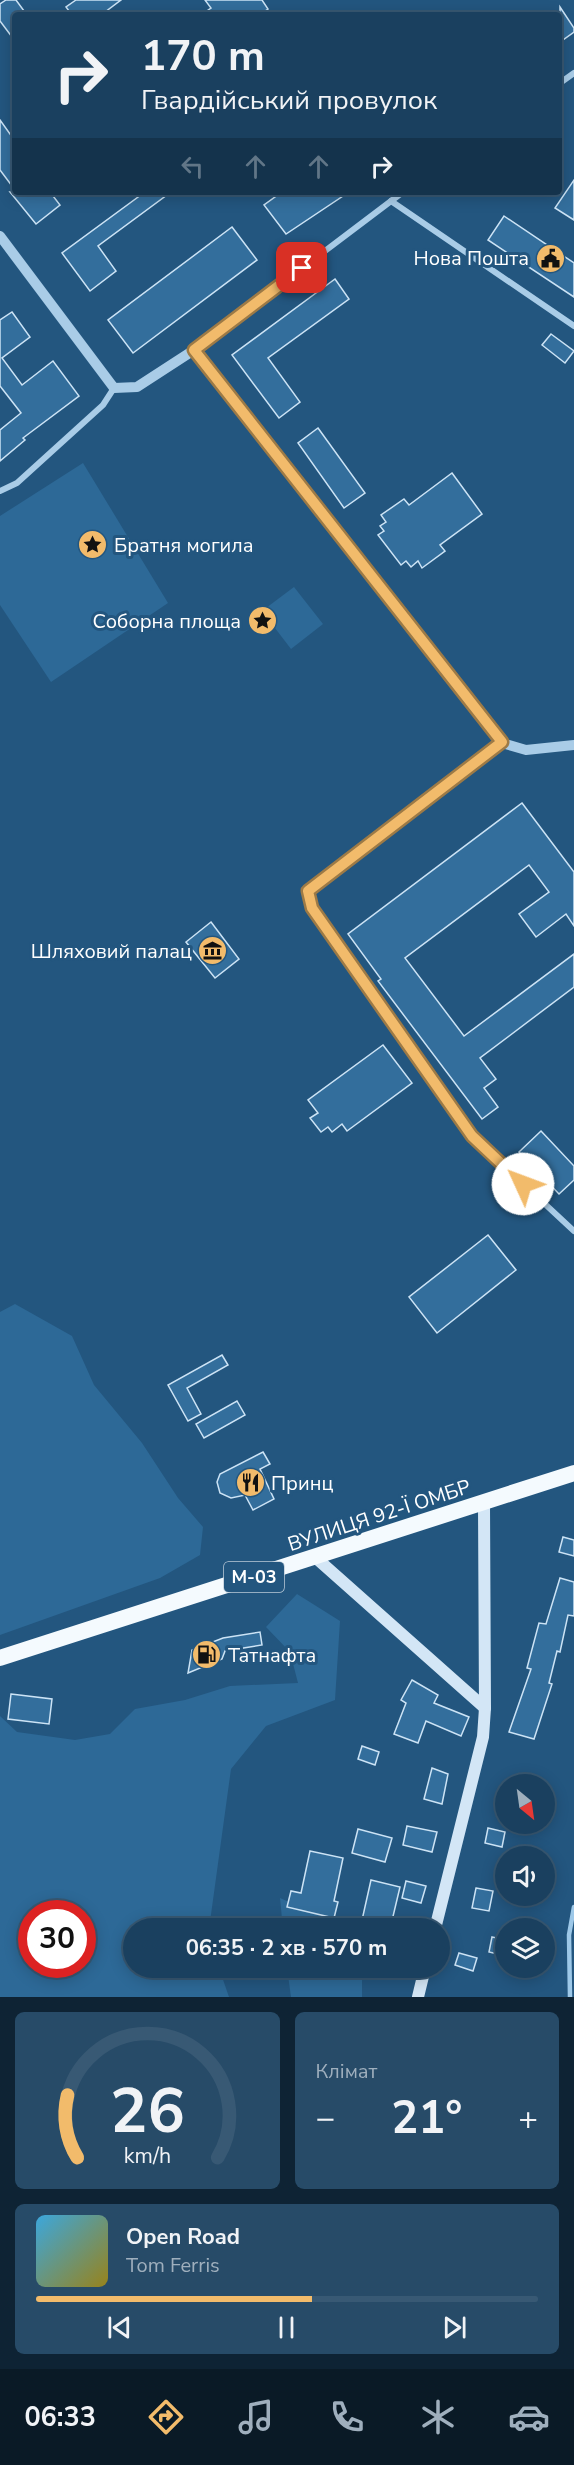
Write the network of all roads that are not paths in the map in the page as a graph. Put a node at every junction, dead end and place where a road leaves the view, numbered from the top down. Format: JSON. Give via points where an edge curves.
{"nodes":[{"id":1,"x":399,"y":195,"type":"edge"},
{"id":2,"x":391,"y":201,"type":"junction"},
{"id":3,"x":0,"y":236,"type":"edge"},
{"id":4,"x":574,"y":326,"type":"edge"},
{"id":5,"x":194,"y":350,"type":"junction"},
{"id":6,"x":114,"y":388,"type":"junction"},
{"id":7,"x":0,"y":491,"type":"edge"},
{"id":8,"x":502,"y":742,"type":"junction"},
{"id":9,"x":574,"y":745,"type":"edge"},
{"id":10,"x":574,"y":1231,"type":"edge"},
{"id":11,"x":574,"y":1473,"type":"edge"},
{"id":12,"x":484,"y":1504,"type":"junction"},
{"id":13,"x":315,"y":1557,"type":"junction"},
{"id":14,"x":0,"y":1658,"type":"edge"},
{"id":15,"x":485,"y":1708,"type":"junction"},
{"id":16,"x":438,"y":1918,"type":"edge"},
{"id":17,"x":423,"y":1978,"type":"edge"},
{"id":18,"x":418,"y":1997,"type":"edge"}],
"edges":[{"from":1,"to":2,"type":"street"},
{"from":2,"to":4,"type":"street"},
{"from":2,"to":5,"type":"street"},
{"from":3,"to":6,"type":"street"},
{"from":5,"to":6,"type":"street","via":[[137,387]]},
{"from":5,"to":8,"type":"street"},
{"from":6,"to":7,"type":"street","via":[[103,405],[17,483]]},
{"from":8,"to":9,"type":"street","via":[[526,750]]},
{"from":8,"to":10,"type":"street","via":[[308,891],[312,908],[472,1136]]},
{"from":11,"to":12,"type":"highway","name":"ВУЛИЦЯ 92-Ї ОМБР","number":"М-03"},
{"from":12,"to":13,"type":"highway","name":"ВУЛИЦЯ 92-Ї ОМБР","number":"М-03"},
{"from":12,"to":15,"type":"main road"},
{"from":13,"to":14,"type":"highway","name":"ВУЛИЦЯ 92-Ї ОМБР","number":"М-03"},
{"from":13,"to":15,"type":"main road"},
{"from":15,"to":16,"type":"main road","via":[[483,1737]]},
{"from":17,"to":18,"type":"main road"}]}
